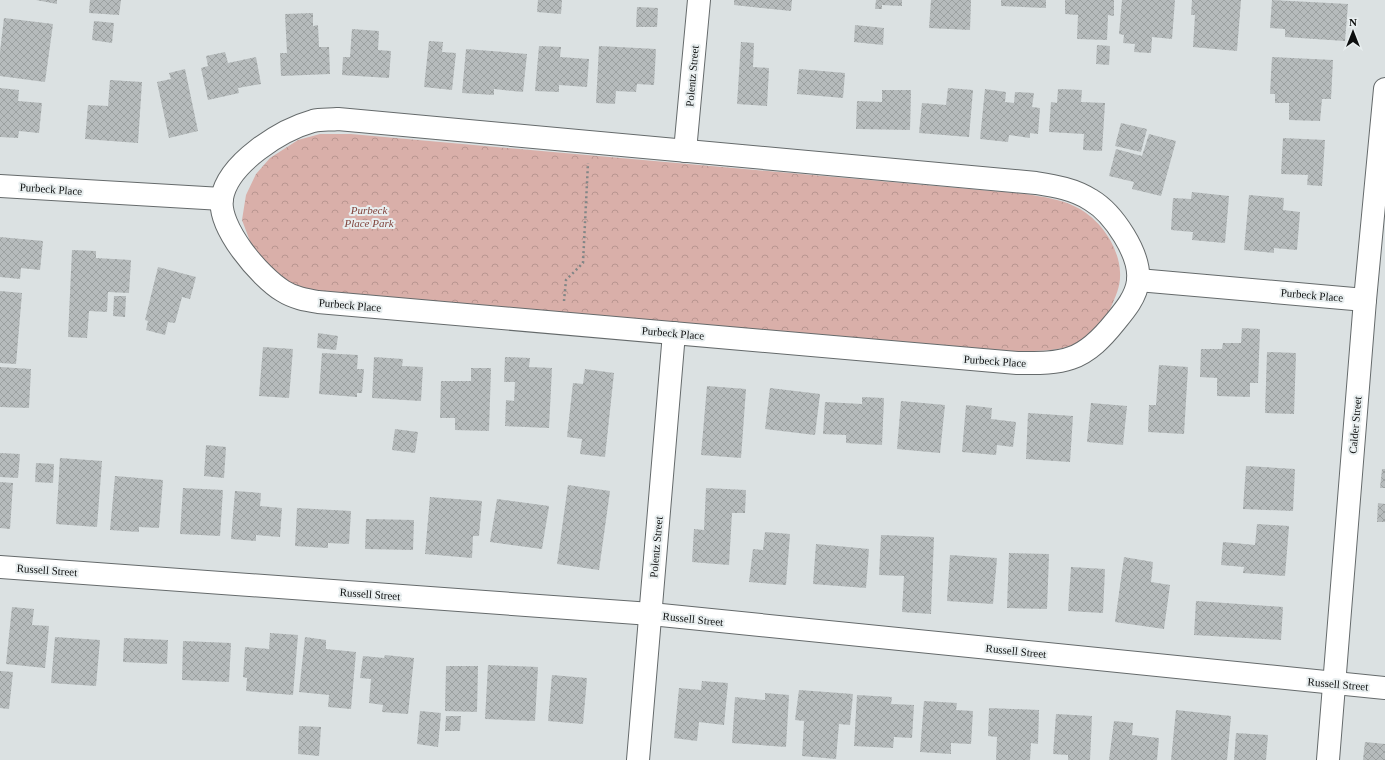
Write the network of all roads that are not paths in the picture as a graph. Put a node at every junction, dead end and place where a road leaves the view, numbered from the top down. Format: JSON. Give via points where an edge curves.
{"nodes":[{"id":1,"x":699,"y":0,"type":"edge"},
{"id":2,"x":1385,"y":89,"type":"edge"},
{"id":3,"x":685,"y":152,"type":"junction"},
{"id":4,"x":1382,"y":165,"type":"edge"},
{"id":5,"x":0,"y":186,"type":"edge"},
{"id":6,"x":222,"y":199,"type":"junction"},
{"id":7,"x":1138,"y":280,"type":"junction"},
{"id":8,"x":1365,"y":300,"type":"junction"},
{"id":9,"x":674,"y":333,"type":"junction"},
{"id":10,"x":0,"y":567,"type":"edge"},
{"id":11,"x":651,"y":614,"type":"junction"},
{"id":12,"x":1334,"y":684,"type":"junction"},
{"id":13,"x":1385,"y":688,"type":"edge"},
{"id":14,"x":638,"y":760,"type":"edge"},
{"id":15,"x":1328,"y":760,"type":"edge"}],
"edges":[{"from":1,"to":3,"type":"street","name":"Polentz Street"},
{"from":2,"to":4,"type":"street","name":"Calder Street"},
{"from":3,"to":6,"type":"street","name":"Purbeck Place","via":[[338,119],[314,121],[272,139],[253,153],[226,184]]},
{"from":3,"to":7,"type":"street","name":"Purbeck Place","via":[[1036,183],[1064,188],[1091,200],[1108,214],[1125,236],[1134,256]]},
{"from":4,"to":8,"type":"street","name":"Calder Street"},
{"from":5,"to":6,"type":"street","name":"Purbeck Place"},
{"from":6,"to":9,"type":"street","name":"Purbeck Place","via":[[223,216],[232,235],[250,261],[284,292],[300,299]]},
{"from":7,"to":8,"type":"street","name":"Purbeck Place"},
{"from":7,"to":9,"type":"street","name":"Purbeck Place","via":[[1129,306],[1092,347],[1072,358],[1047,363],[1017,363]]},
{"from":8,"to":12,"type":"street","name":"Calder Street"},
{"from":9,"to":11,"type":"street","name":"Polentz Street"},
{"from":10,"to":11,"type":"street","name":"Russell Street"},
{"from":11,"to":12,"type":"street","name":"Russell Street"},
{"from":11,"to":14,"type":"street","name":"Polentz Street"},
{"from":12,"to":13,"type":"street","name":"Russell Street"},
{"from":12,"to":15,"type":"street","name":"Calder Street"}]}
